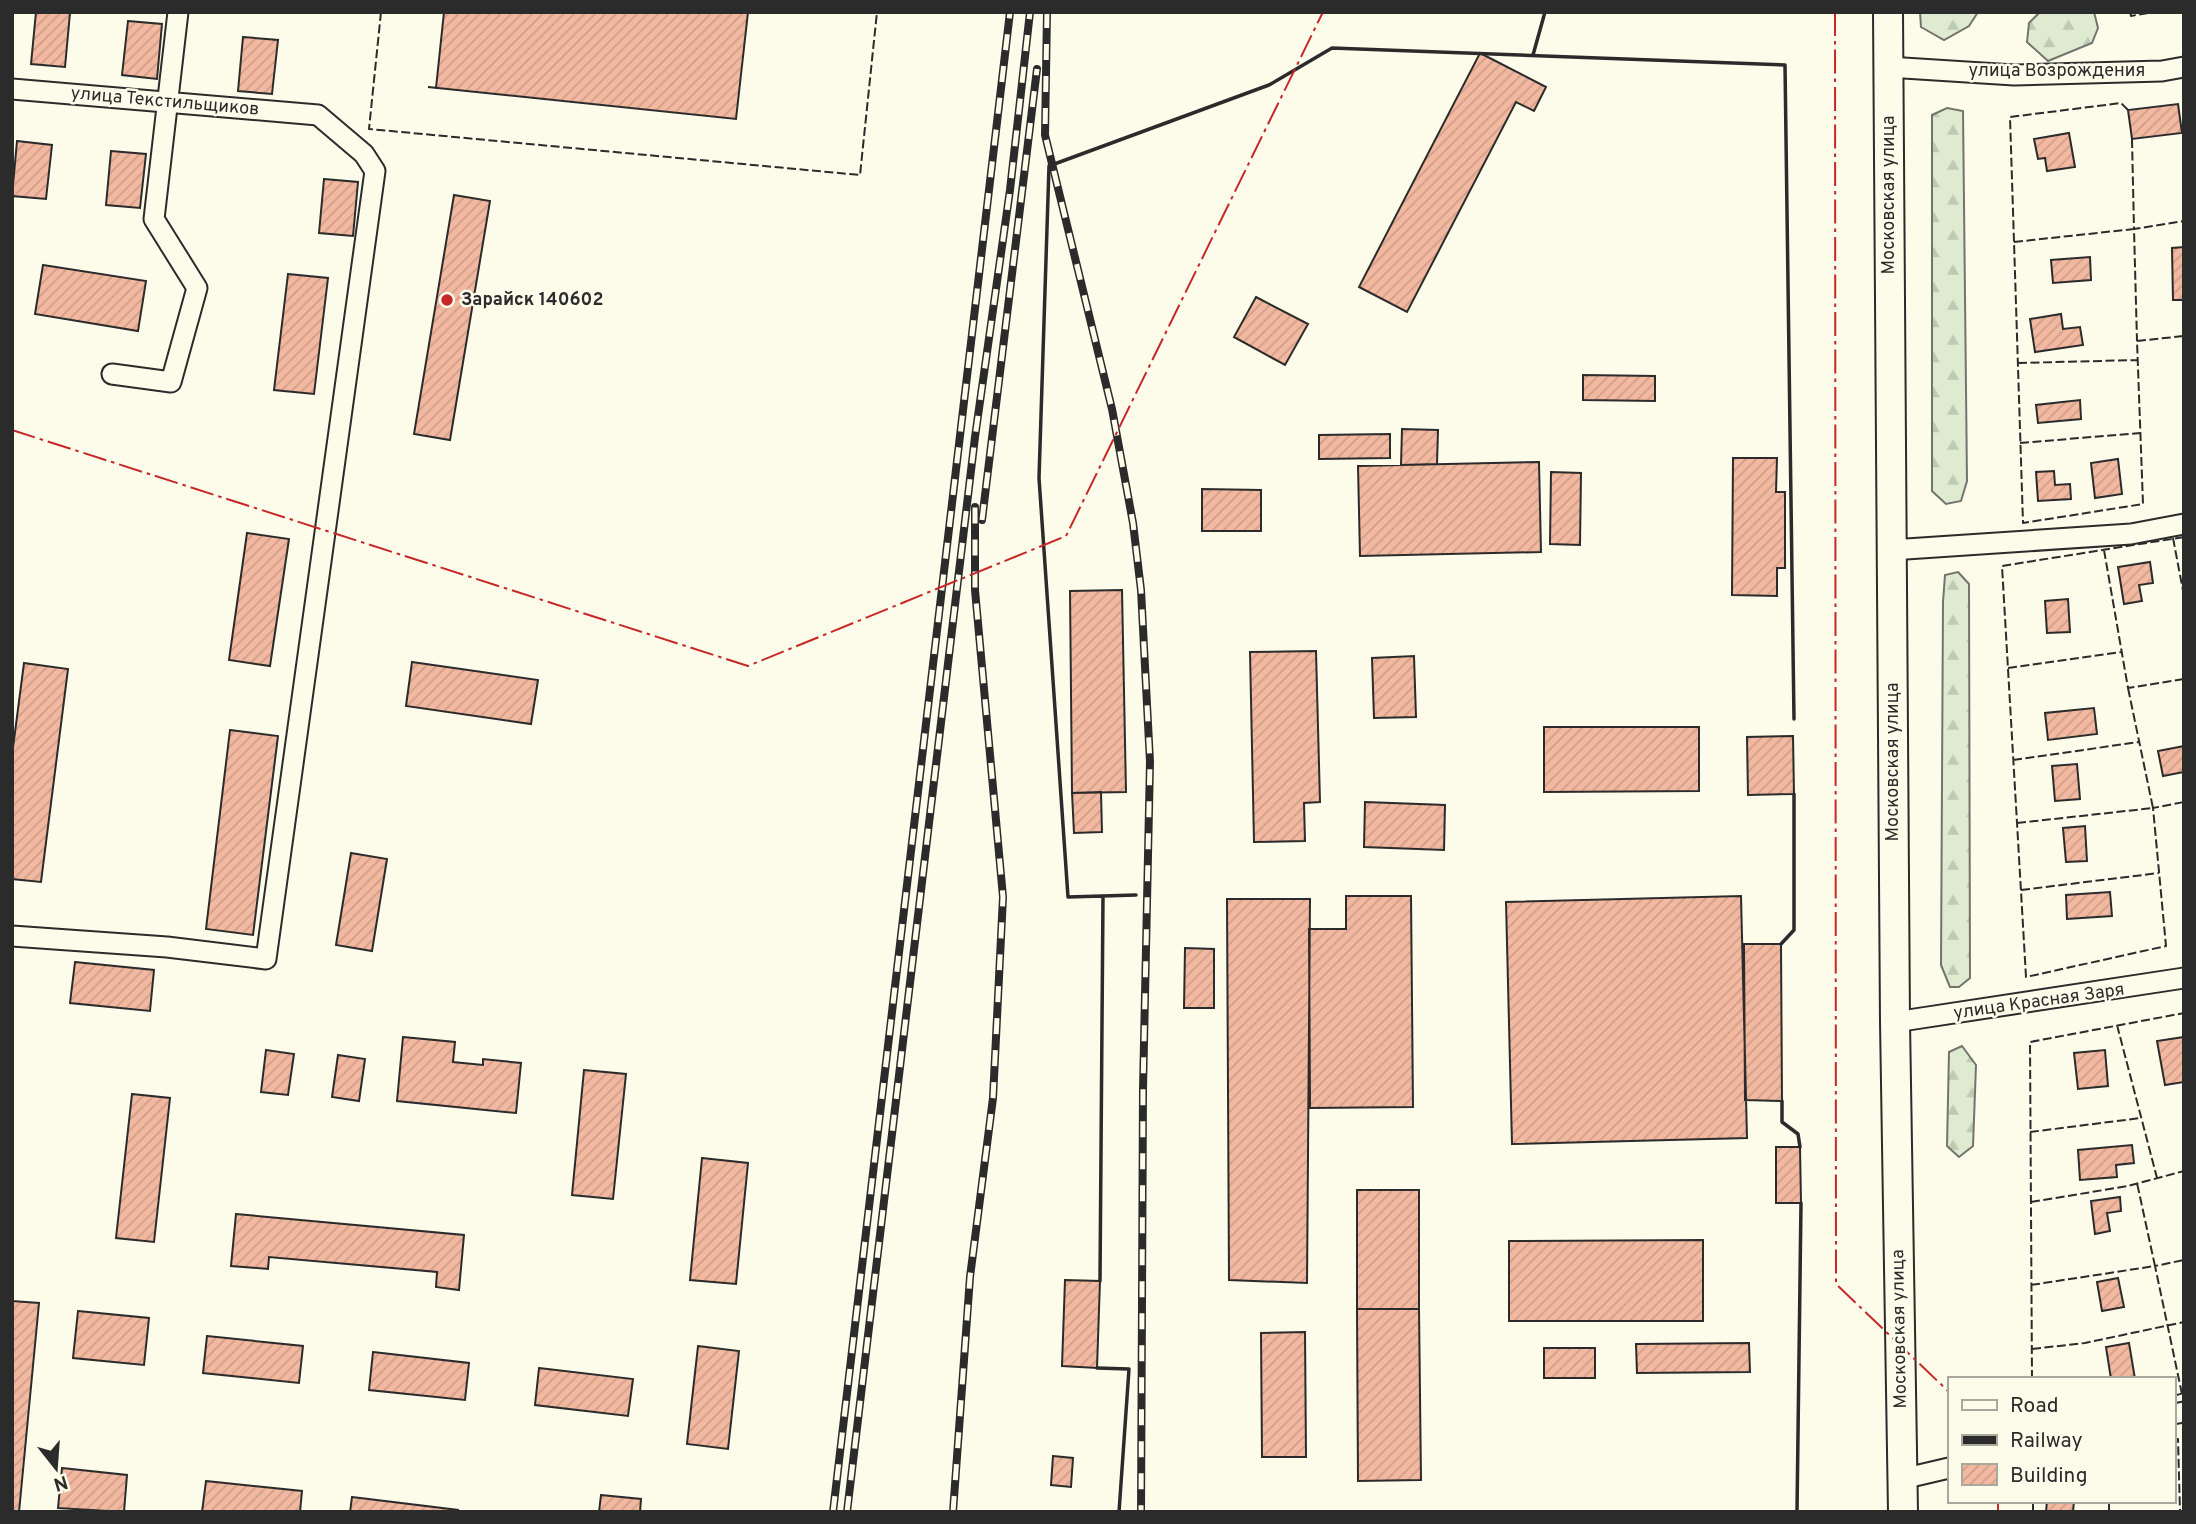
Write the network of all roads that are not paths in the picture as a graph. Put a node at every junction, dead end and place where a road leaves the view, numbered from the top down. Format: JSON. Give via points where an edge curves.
{"nodes":[{"id":1,"x":178,"y":12,"type":"edge"},
{"id":2,"x":1888,"y":12,"type":"edge"},
{"id":3,"x":1888,"y":67,"type":"junction"},
{"id":4,"x":2184,"y":67,"type":"edge"},
{"id":5,"x":12,"y":89,"type":"edge"},
{"id":6,"x":168,"y":102,"type":"junction"},
{"id":7,"x":111,"y":374,"type":"dead end"},
{"id":8,"x":2184,"y":524,"type":"edge"},
{"id":9,"x":1891,"y":550,"type":"junction"},
{"id":10,"x":12,"y":936,"type":"edge"},
{"id":11,"x":2184,"y":978,"type":"edge"},
{"id":12,"x":1895,"y":1022,"type":"junction"},
{"id":13,"x":1948,"y":1468,"type":"edge"},
{"id":14,"x":1902,"y":1479,"type":"junction"},
{"id":15,"x":1903,"y":1512,"type":"edge"}],
"edges":[{"from":1,"to":6,"type":"street"},
{"from":2,"to":3,"type":"main road","name":"Московская улица"},
{"from":3,"to":4,"type":"street","name":"улица Возрождения","via":[[2014,75]]},
{"from":3,"to":9,"type":"main road","name":"Московская улица"},
{"from":5,"to":6,"type":"street","name":"улица Текстильщиков"},
{"from":6,"to":7,"type":"street","via":[[154,219],[197,288],[171,382]]},
{"from":6,"to":10,"type":"street","name":"улица Текстильщиков","via":[[318,115],[364,154],[375,171],[266,959]]},
{"from":8,"to":9,"type":"street","via":[[2131,534]]},
{"from":9,"to":12,"type":"main road","name":"Московская улица"},
{"from":11,"to":12,"type":"street","name":"улица Красная Заря"},
{"from":12,"to":14,"type":"main road","name":"Московская улица"},
{"from":13,"to":14,"type":"street"},
{"from":14,"to":15,"type":"main road","name":"Московская улица"}]}
